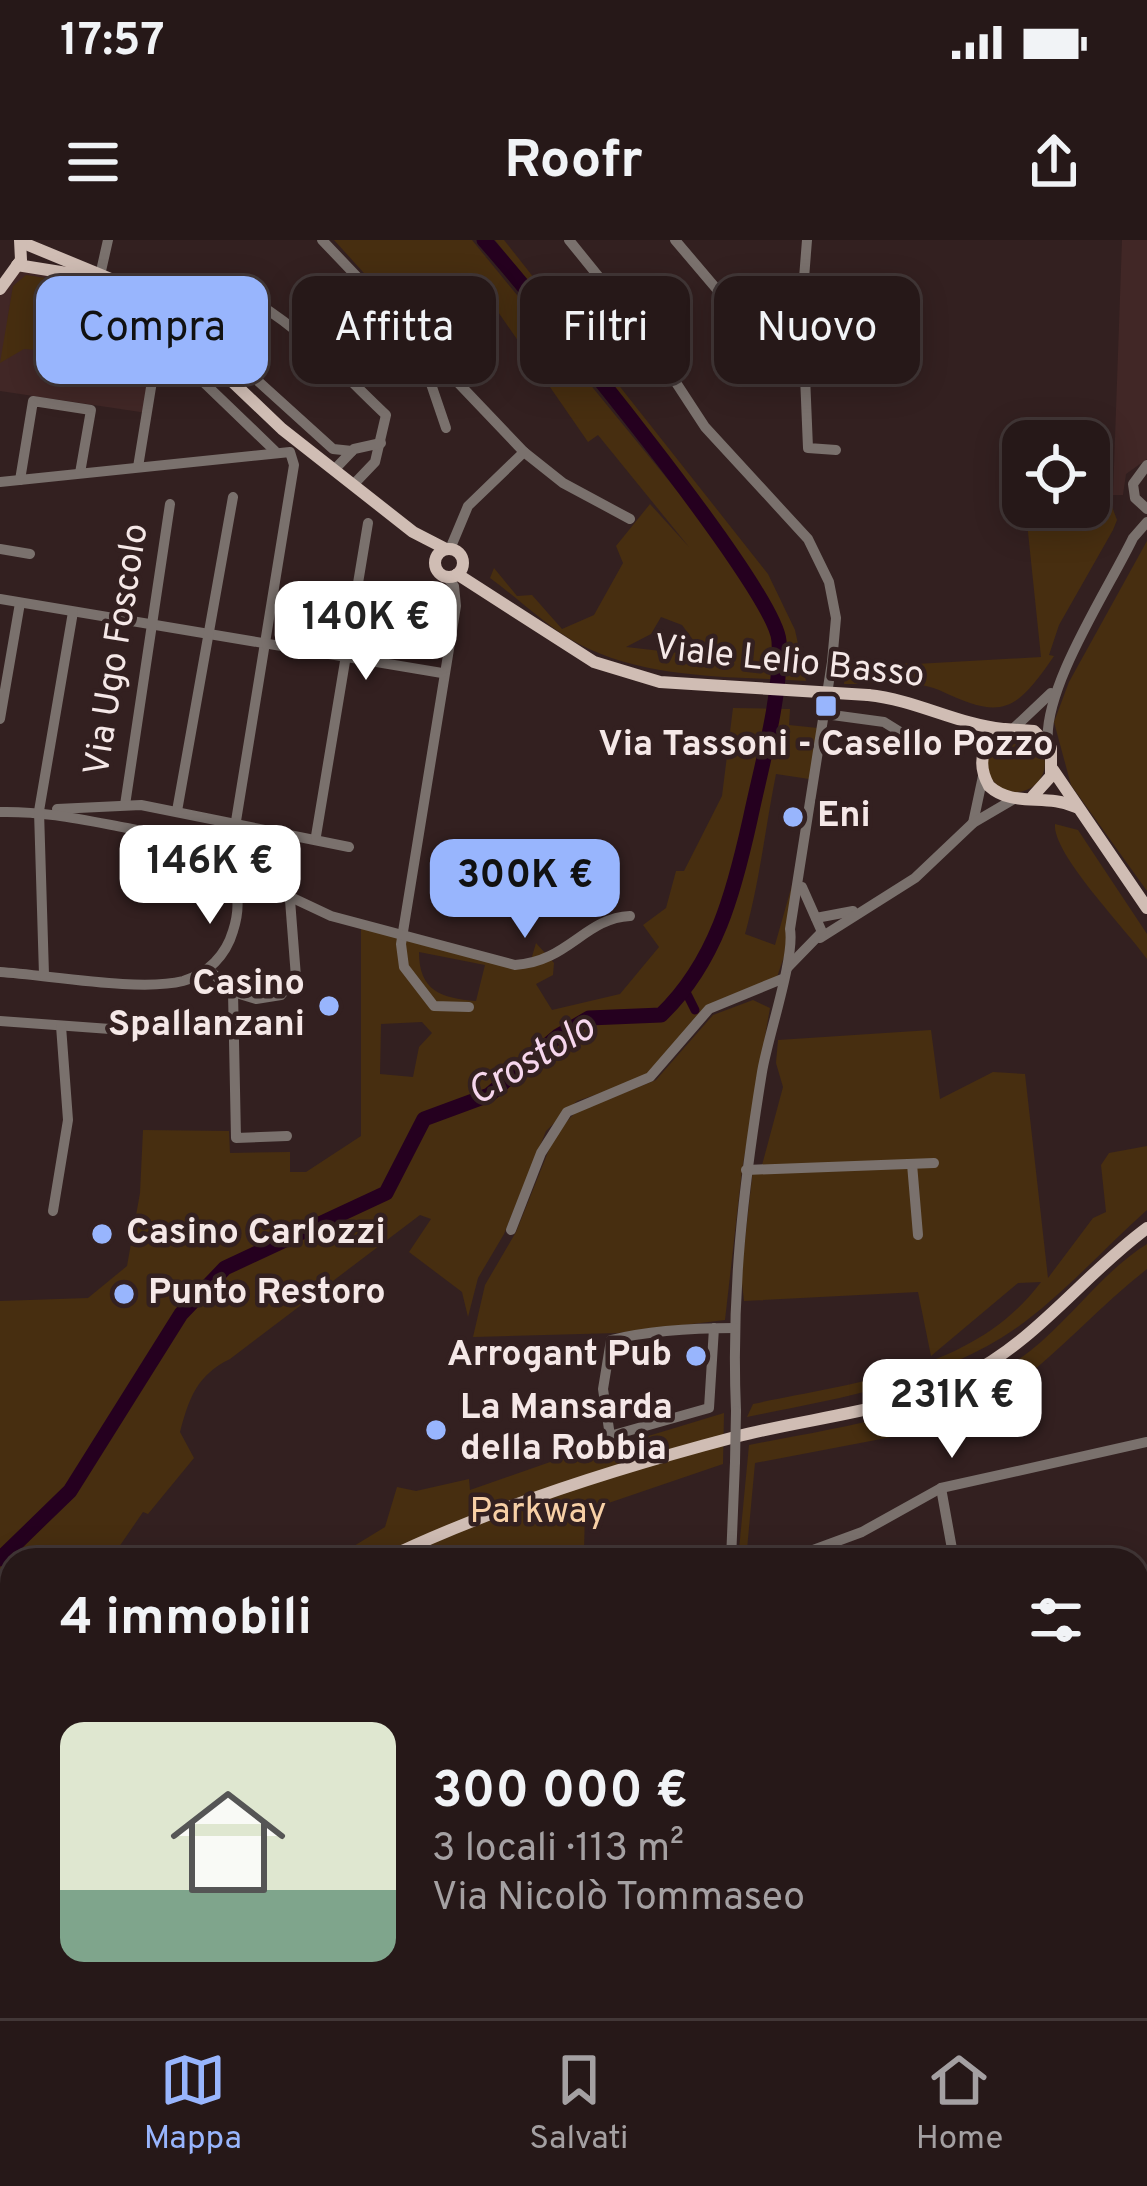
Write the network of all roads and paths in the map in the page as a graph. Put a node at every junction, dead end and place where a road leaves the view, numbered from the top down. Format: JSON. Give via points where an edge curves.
{"nodes":[{"id":1,"x":108,"y":240,"type":"edge"},
{"id":2,"x":322,"y":240,"type":"edge"},
{"id":3,"x":569,"y":240,"type":"edge"},
{"id":4,"x":675,"y":240,"type":"edge"},
{"id":5,"x":807,"y":240,"type":"edge"},
{"id":6,"x":20,"y":241,"type":"edge"},
{"id":7,"x":9,"y":269,"type":"edge"},
{"id":8,"x":101,"y":271,"type":"junction"},
{"id":9,"x":93,"y":276,"type":"edge"},
{"id":10,"x":114,"y":276,"type":"edge"},
{"id":11,"x":355,"y":276,"type":"edge"},
{"id":12,"x":804,"y":276,"type":"edge"},
{"id":13,"x":714,"y":286,"type":"edge"},
{"id":14,"x":0,"y":289,"type":"edge"},
{"id":15,"x":268,"y":305,"type":"edge"},
{"id":16,"x":156,"y":384,"type":"edge"},
{"id":17,"x":201,"y":384,"type":"edge"},
{"id":18,"x":238,"y":384,"type":"edge"},
{"id":19,"x":257,"y":384,"type":"edge"},
{"id":20,"x":431,"y":384,"type":"edge"},
{"id":21,"x":455,"y":384,"type":"edge"},
{"id":22,"x":805,"y":384,"type":"edge"},
{"id":23,"x":446,"y":428,"type":"dead end"},
{"id":24,"x":381,"y":442,"type":"junction"},
{"id":25,"x":836,"y":450,"type":"dead end"},
{"id":26,"x":275,"y":451,"type":"junction"},
{"id":27,"x":352,"y":451,"type":"junction"},
{"id":28,"x":524,"y":452,"type":"junction"},
{"id":29,"x":1147,"y":465,"type":"edge"},
{"id":30,"x":138,"y":466,"type":"junction"},
{"id":31,"x":334,"y":470,"type":"junction"},
{"id":32,"x":80,"y":473,"type":"junction"},
{"id":33,"x":20,"y":480,"type":"junction"},
{"id":34,"x":0,"y":482,"type":"edge"},
{"id":35,"x":353,"y":485,"type":"junction"},
{"id":36,"x":233,"y":497,"type":"dead end"},
{"id":37,"x":170,"y":504,"type":"dead end"},
{"id":38,"x":1142,"y":506,"type":"edge"},
{"id":39,"x":630,"y":519,"type":"dead end"},
{"id":40,"x":1147,"y":522,"type":"edge"},
{"id":41,"x":368,"y":523,"type":"dead end"},
{"id":42,"x":1132,"y":538,"type":"junction"},
{"id":43,"x":0,"y":549,"type":"edge"},
{"id":44,"x":444,"y":553,"type":"junction"},
{"id":45,"x":30,"y":554,"type":"dead end"},
{"id":46,"x":455,"y":572,"type":"junction"},
{"id":47,"x":481,"y":586,"type":"junction"},
{"id":48,"x":0,"y":599,"type":"edge"},
{"id":49,"x":20,"y":603,"type":"junction"},
{"id":50,"x":457,"y":604,"type":"junction"},
{"id":51,"x":73,"y":611,"type":"junction"},
{"id":52,"x":154,"y":626,"type":"junction"},
{"id":53,"x":209,"y":634,"type":"junction"},
{"id":54,"x":266,"y":643,"type":"junction"},
{"id":55,"x":347,"y":657,"type":"junction"},
{"id":56,"x":442,"y":673,"type":"junction"},
{"id":57,"x":1057,"y":686,"type":"junction"},
{"id":58,"x":825,"y":714,"type":"junction"},
{"id":59,"x":0,"y":719,"type":"edge"},
{"id":60,"x":964,"y":722,"type":"junction"},
{"id":61,"x":1010,"y":728,"type":"junction"},
{"id":62,"x":905,"y":735,"type":"dead end"},
{"id":63,"x":1048,"y":744,"type":"junction"},
{"id":64,"x":982,"y":756,"type":"junction"},
{"id":65,"x":1053,"y":770,"type":"junction"},
{"id":66,"x":983,"y":776,"type":"junction"},
{"id":67,"x":1034,"y":796,"type":"junction"},
{"id":68,"x":1014,"y":799,"type":"junction"},
{"id":69,"x":125,"y":806,"type":"junction"},
{"id":70,"x":1076,"y":807,"type":"junction"},
{"id":71,"x":177,"y":811,"type":"junction"},
{"id":72,"x":0,"y":812,"type":"edge"},
{"id":73,"x":43,"y":812,"type":"junction"},
{"id":74,"x":236,"y":821,"type":"junction"},
{"id":75,"x":973,"y":823,"type":"junction"},
{"id":76,"x":316,"y":836,"type":"junction"},
{"id":77,"x":349,"y":847,"type":"dead end"},
{"id":78,"x":224,"y":866,"type":"junction"},
{"id":79,"x":801,"y":884,"type":"junction"},
{"id":80,"x":290,"y":900,"type":"junction"},
{"id":81,"x":868,"y":907,"type":"junction"},
{"id":82,"x":1147,"y":908,"type":"edge"},
{"id":83,"x":630,"y":916,"type":"dead end"},
{"id":84,"x":814,"y":917,"type":"junction"},
{"id":85,"x":795,"y":919,"type":"junction"},
{"id":86,"x":404,"y":937,"type":"junction"},
{"id":87,"x":820,"y":938,"type":"junction"},
{"id":88,"x":793,"y":941,"type":"junction"},
{"id":89,"x":808,"y":947,"type":"junction"},
{"id":90,"x":208,"y":969,"type":"junction"},
{"id":91,"x":0,"y":972,"type":"edge"},
{"id":92,"x":44,"y":975,"type":"junction"},
{"id":93,"x":783,"y":975,"type":"junction"},
{"id":94,"x":233,"y":992,"type":"junction"},
{"id":95,"x":746,"y":995,"type":"junction"},
{"id":96,"x":774,"y":1006,"type":"junction"},
{"id":97,"x":469,"y":1007,"type":"dead end"},
{"id":98,"x":0,"y":1021,"type":"edge"},
{"id":99,"x":61,"y":1026,"type":"junction"},
{"id":100,"x":124,"y":1030,"type":"dead end"},
{"id":101,"x":287,"y":1136,"type":"dead end"},
{"id":102,"x":934,"y":1163,"type":"dead end"},
{"id":103,"x":912,"y":1164,"type":"junction"},
{"id":104,"x":746,"y":1169,"type":"junction"},
{"id":105,"x":53,"y":1211,"type":"dead end"},
{"id":106,"x":1147,"y":1228,"type":"edge"},
{"id":107,"x":512,"y":1230,"type":"dead end"},
{"id":108,"x":918,"y":1234,"type":"dead end"},
{"id":109,"x":714,"y":1328,"type":"junction"},
{"id":110,"x":735,"y":1328,"type":"junction"},
{"id":111,"x":1147,"y":1442,"type":"edge"},
{"id":112,"x":941,"y":1488,"type":"junction"},
{"id":113,"x":408,"y":1548,"type":"edge"},
{"id":114,"x":731,"y":1548,"type":"edge"},
{"id":115,"x":819,"y":1548,"type":"edge"},
{"id":116,"x":952,"y":1548,"type":"edge"}],
"edges":[{"from":1,"to":8,"type":"street"},
{"from":2,"to":11,"type":"street"},
{"from":3,"to":58,"type":"street","via":[[705,428],[783,509],[820,561],[836,618]]},
{"from":4,"to":13,"type":"street"},
{"from":5,"to":12,"type":"street"},
{"from":6,"to":7,"type":"main road"},
{"from":6,"to":8,"type":"main road"},
{"from":7,"to":9,"type":"main road"},
{"from":7,"to":14,"type":"main road"},
{"from":8,"to":10,"type":"main road"},
{"from":15,"to":24,"type":"street","via":[[386,415]]},
{"from":16,"to":30,"type":"street"},
{"from":17,"to":26,"type":"street"},
{"from":18,"to":31,"type":"main road"},
{"from":19,"to":27,"type":"street","via":[[333,449]]},
{"from":20,"to":23,"type":"street"},
{"from":21,"to":28,"type":"street"},
{"from":22,"to":25,"type":"street","via":[[808,448]]},
{"from":24,"to":27,"type":"street"},
{"from":24,"to":35,"type":"street"},
{"from":26,"to":30,"type":"street"},
{"from":26,"to":54,"type":"street","via":[[293,458]]},
{"from":27,"to":31,"type":"street"},
{"from":28,"to":39,"type":"street"},
{"from":28,"to":44,"type":"street","via":[[468,506]]},
{"from":29,"to":38,"type":"street","via":[[1133,484]]},
{"from":30,"to":32,"type":"street"},
{"from":31,"to":35,"type":"main road"},
{"from":32,"to":33,"type":"street"},
{"from":32,"to":33,"type":"street","via":[[92,410],[33,401]]},
{"from":33,"to":34,"type":"street"},
{"from":35,"to":44,"type":"main road"},
{"from":36,"to":53,"type":"street"},
{"from":37,"to":52,"type":"street","name":"Via Ugo Foscolo"},
{"from":38,"to":42,"type":"street"},
{"from":40,"to":42,"type":"street"},
{"from":41,"to":55,"type":"street"},
{"from":42,"to":57,"type":"street"},
{"from":43,"to":45,"type":"street"},
{"from":44,"to":46,"type":"main road"},
{"from":44,"to":46,"type":"main road"},
{"from":46,"to":47,"type":"main road","name":"Viale Lelio Basso"},
{"from":46,"to":50,"type":"street"},
{"from":47,"to":50,"type":"street"},
{"from":47,"to":60,"type":"main road","name":"Viale Lelio Basso","bridge":true,"via":[[553,641],[660,682],[868,695],[924,704]]},
{"from":48,"to":49,"type":"street"},
{"from":49,"to":51,"type":"street"},
{"from":49,"to":59,"type":"street"},
{"from":50,"to":56,"type":"street"},
{"from":51,"to":52,"type":"street"},
{"from":51,"to":73,"type":"street"},
{"from":52,"to":53,"type":"street"},
{"from":52,"to":69,"type":"street","name":"Via Ugo Foscolo"},
{"from":53,"to":54,"type":"street"},
{"from":53,"to":71,"type":"street"},
{"from":54,"to":55,"type":"street"},
{"from":54,"to":74,"type":"street"},
{"from":55,"to":56,"type":"street"},
{"from":55,"to":76,"type":"street"},
{"from":56,"to":86,"type":"street"},
{"from":57,"to":61,"type":"street"},
{"from":57,"to":63,"type":"street"},
{"from":58,"to":62,"type":"street","via":[[884,722]]},
{"from":58,"to":79,"type":"street"},
{"from":60,"to":61,"type":"main road","name":"Viale Lelio Basso"},
{"from":60,"to":64,"type":"main road","name":"Viale Lelio Basso"},
{"from":61,"to":63,"type":"main road","via":[[1034,731]]},
{"from":61,"to":64,"type":"main road"},
{"from":63,"to":65,"type":"main road"},
{"from":64,"to":66,"type":"main road"},
{"from":65,"to":67,"type":"main road"},
{"from":65,"to":70,"type":"main road"},
{"from":66,"to":68,"type":"main road"},
{"from":66,"to":75,"type":"street"},
{"from":67,"to":68,"type":"main road"},
{"from":67,"to":70,"type":"main road"},
{"from":68,"to":75,"type":"street"},
{"from":69,"to":71,"type":"street"},
{"from":69,"to":73,"type":"street"},
{"from":70,"to":82,"type":"main road"},
{"from":71,"to":74,"type":"street"},
{"from":72,"to":73,"type":"street"},
{"from":73,"to":78,"type":"street","via":[[180,839]]},
{"from":73,"to":92,"type":"street"},
{"from":74,"to":76,"type":"street"},
{"from":75,"to":81,"type":"street","via":[[933,864]]},
{"from":76,"to":77,"type":"street"},
{"from":78,"to":80,"type":"street"},
{"from":78,"to":90,"type":"street","via":[[236,922]]},
{"from":79,"to":84,"type":"street"},
{"from":79,"to":85,"type":"street"},
{"from":80,"to":86,"type":"street"},
{"from":80,"to":94,"type":"street","via":[[296,976],[281,995]]},
{"from":81,"to":84,"type":"street"},
{"from":81,"to":87,"type":"street"},
{"from":83,"to":86,"type":"street","via":[[613,917],[543,963],[515,965]]},
{"from":84,"to":85,"type":"street"},
{"from":84,"to":87,"type":"street"},
{"from":85,"to":88,"type":"street"},
{"from":86,"to":97,"type":"street","via":[[404,967],[418,991],[434,1006]]},
{"from":87,"to":89,"type":"street"},
{"from":88,"to":89,"type":"street"},
{"from":88,"to":93,"type":"street"},
{"from":89,"to":93,"type":"street"},
{"from":90,"to":92,"type":"street","via":[[168,983]]},
{"from":90,"to":94,"type":"street"},
{"from":91,"to":92,"type":"street"},
{"from":93,"to":95,"type":"street"},
{"from":93,"to":96,"type":"street"},
{"from":94,"to":101,"type":"street","via":[[236,1138]]},
{"from":95,"to":96,"type":"street"},
{"from":95,"to":107,"type":"street","via":[[709,1009],[650,1077],[567,1112],[541,1153]]},
{"from":96,"to":104,"type":"street"},
{"from":98,"to":99,"type":"street"},
{"from":99,"to":100,"type":"street"},
{"from":99,"to":105,"type":"street","via":[[68,1120]]},
{"from":102,"to":103,"type":"street"},
{"from":103,"to":104,"type":"street"},
{"from":103,"to":108,"type":"street"},
{"from":104,"to":110,"type":"street"},
{"from":106,"to":113,"type":"main road","via":[[1027,1337],[932,1391],[704,1446]]},
{"from":109,"to":109,"type":"street","via":[[611,1340],[603,1389],[610,1436],[709,1408]]},
{"from":109,"to":110,"type":"street"},
{"from":110,"to":114,"type":"street","bridge":true},
{"from":111,"to":112,"type":"street"},
{"from":112,"to":115,"type":"street"},
{"from":112,"to":116,"type":"street"}]}
